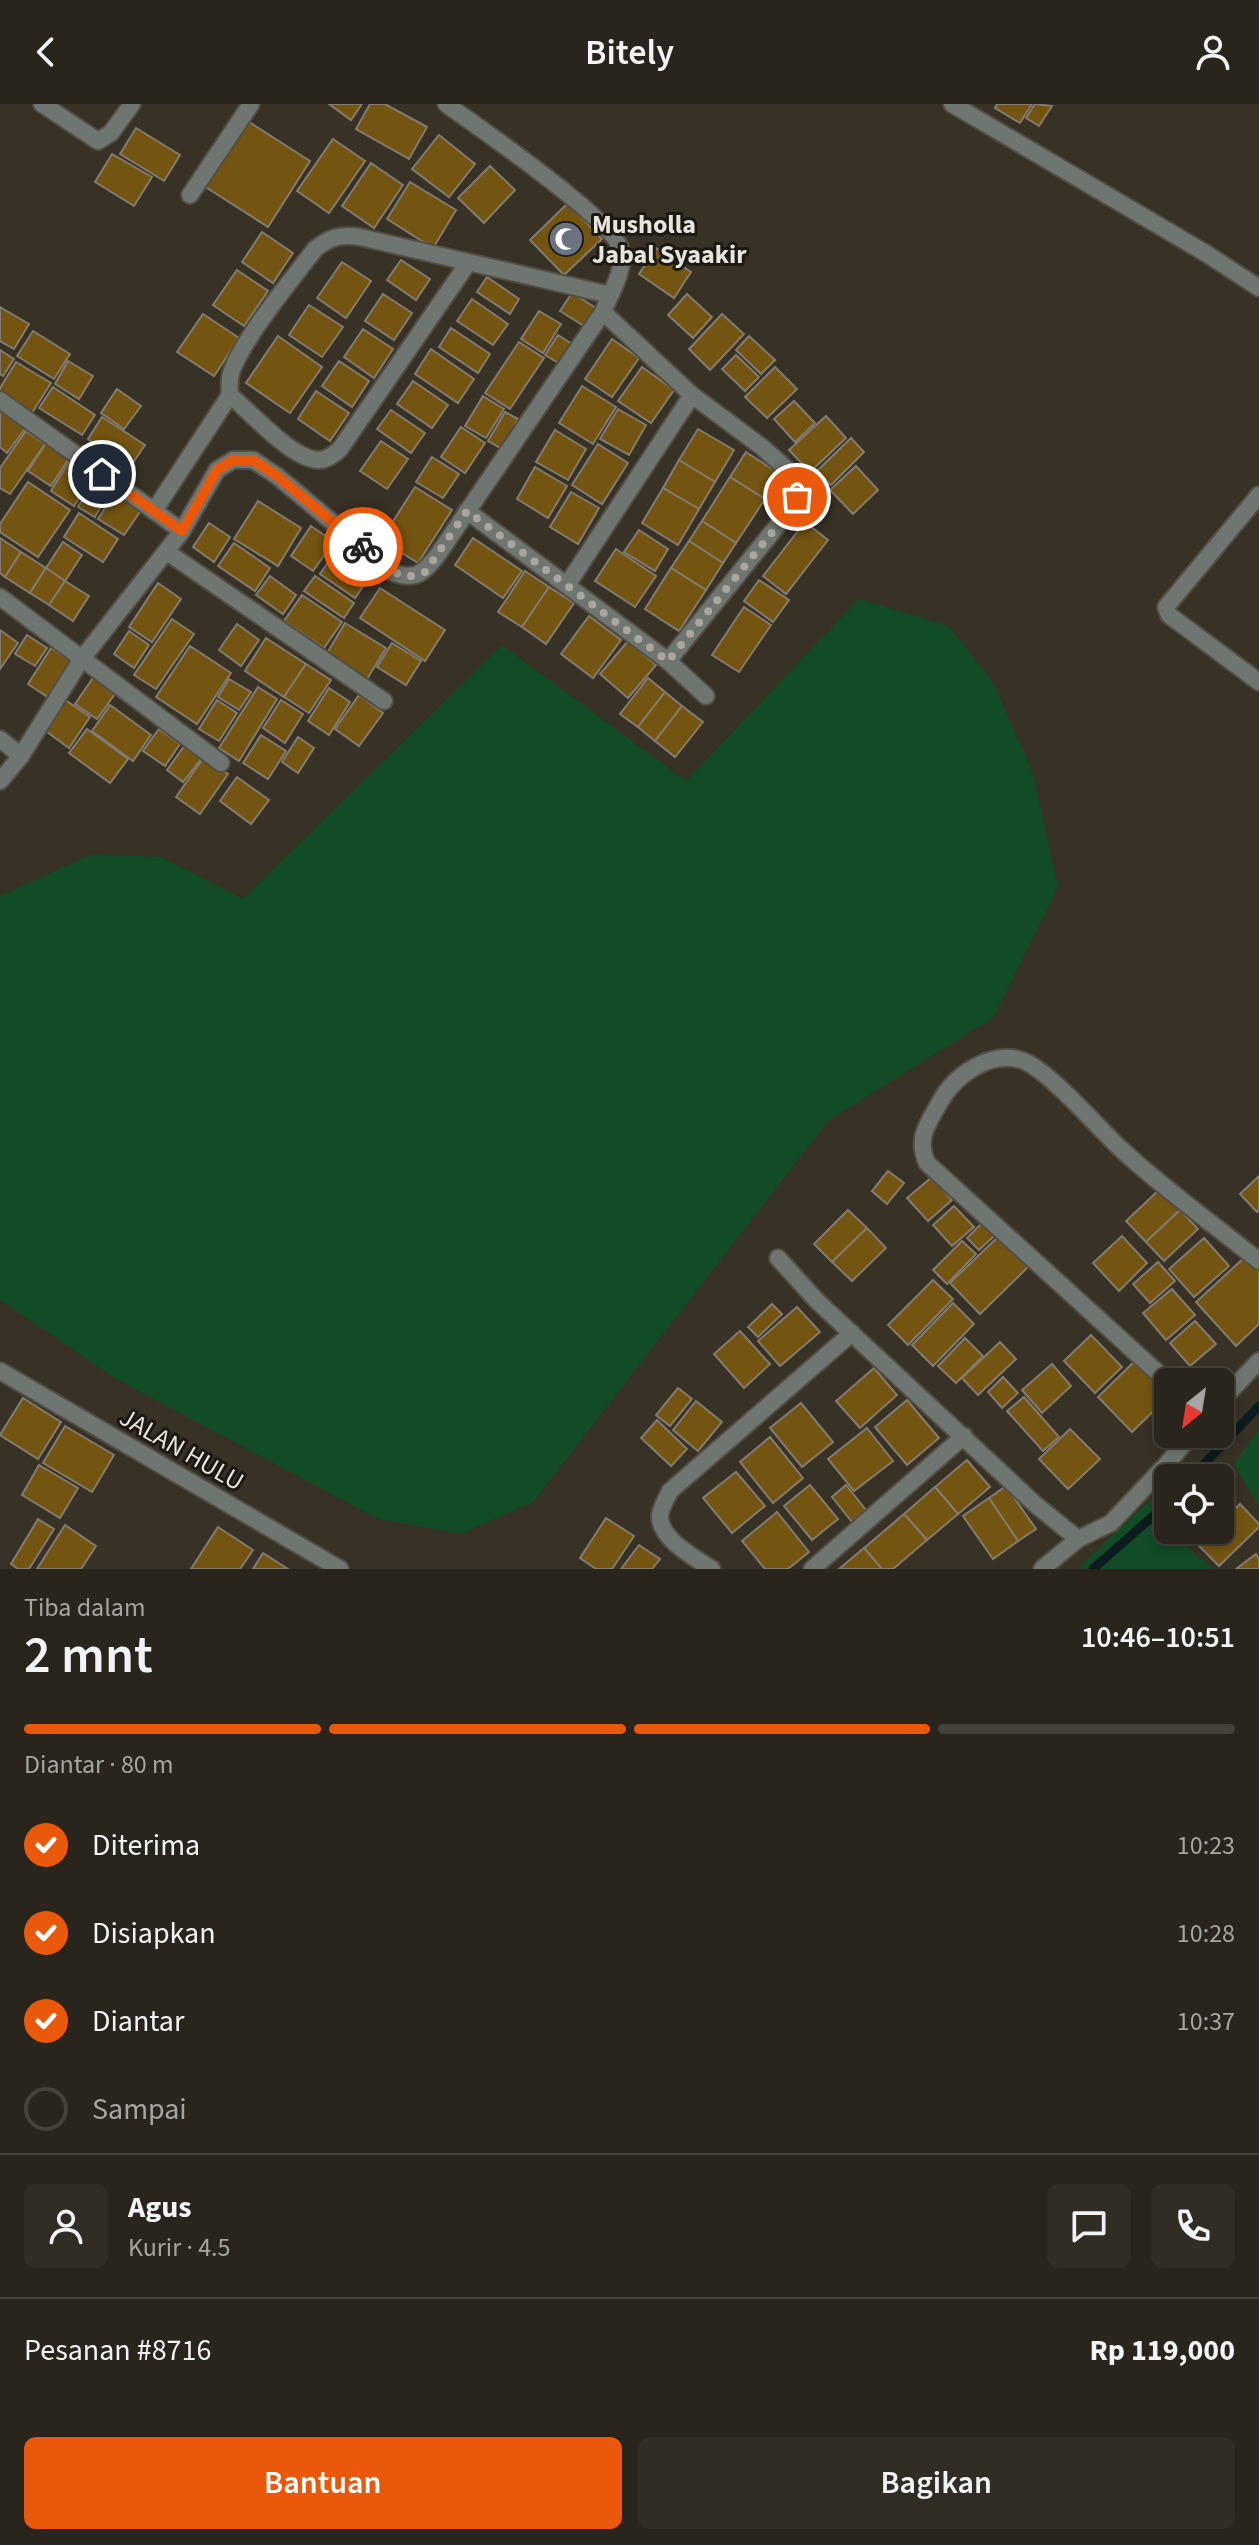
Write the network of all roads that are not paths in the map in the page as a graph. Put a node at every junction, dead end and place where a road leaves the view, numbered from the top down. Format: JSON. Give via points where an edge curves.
{"nodes":[{"id":1,"x":42,"y":104,"type":"edge"},
{"id":2,"x":132,"y":104,"type":"edge"},
{"id":3,"x":251,"y":104,"type":"edge"},
{"id":4,"x":446,"y":104,"type":"edge"},
{"id":5,"x":952,"y":104,"type":"edge"},
{"id":6,"x":978,"y":110,"type":"edge"},
{"id":7,"x":190,"y":195,"type":"dead end"},
{"id":8,"x":468,"y":263,"type":"junction"},
{"id":9,"x":1259,"y":288,"type":"edge"},
{"id":10,"x":610,"y":295,"type":"junction"},
{"id":11,"x":603,"y":312,"type":"junction"},
{"id":12,"x":230,"y":395,"type":"junction"},
{"id":13,"x":692,"y":395,"type":"junction"},
{"id":14,"x":0,"y":400,"type":"edge"},
{"id":15,"x":1259,"y":495,"type":"edge"},
{"id":16,"x":154,"y":511,"type":"junction"},
{"id":17,"x":467,"y":511,"type":"junction"},
{"id":18,"x":182,"y":531,"type":"junction"},
{"id":19,"x":167,"y":552,"type":"junction"},
{"id":20,"x":567,"y":585,"type":"junction"},
{"id":21,"x":0,"y":597,"type":"edge"},
{"id":22,"x":81,"y":660,"type":"junction"},
{"id":23,"x":668,"y":661,"type":"junction"},
{"id":24,"x":1259,"y":682,"type":"edge"},
{"id":25,"x":706,"y":696,"type":"dead end"},
{"id":26,"x":384,"y":701,"type":"dead end"},
{"id":27,"x":0,"y":739,"type":"edge"},
{"id":28,"x":21,"y":756,"type":"junction"},
{"id":29,"x":221,"y":763,"type":"dead end"},
{"id":30,"x":0,"y":781,"type":"edge"},
{"id":31,"x":778,"y":1258,"type":"dead end"},
{"id":32,"x":1259,"y":1261,"type":"edge"},
{"id":33,"x":852,"y":1333,"type":"junction"},
{"id":34,"x":1259,"y":1361,"type":"edge"},
{"id":35,"x":1154,"y":1369,"type":"edge"},
{"id":36,"x":3,"y":1378,"type":"edge"},
{"id":37,"x":1234,"y":1387,"type":"edge"},
{"id":38,"x":964,"y":1436,"type":"junction"},
{"id":39,"x":1180,"y":1448,"type":"edge"},
{"id":40,"x":1078,"y":1539,"type":"junction"},
{"id":41,"x":340,"y":1569,"type":"edge"},
{"id":42,"x":712,"y":1569,"type":"edge"},
{"id":43,"x":812,"y":1569,"type":"edge"},
{"id":44,"x":1042,"y":1569,"type":"edge"}],
"edges":[{"from":1,"to":2,"type":"street","via":[[98,141],[111,133]]},
{"from":3,"to":7,"type":"street"},
{"from":4,"to":10,"type":"street","via":[[606,226],[623,252]]},
{"from":5,"to":6,"type":"street"},
{"from":6,"to":9,"type":"street"},
{"from":8,"to":10,"type":"street"},
{"from":8,"to":12,"type":"street","via":[[360,237],[327,239],[243,350],[229,381]]},
{"from":8,"to":12,"type":"street","via":[[329,458],[315,460],[293,450]]},
{"from":10,"to":11,"type":"street"},
{"from":11,"to":13,"type":"street"},
{"from":11,"to":17,"type":"street"},
{"from":12,"to":16,"type":"street"},
{"from":13,"to":20,"type":"street"},
{"from":13,"to":23,"type":"street","via":[[790,472],[797,497]]},
{"from":14,"to":16,"type":"street"},
{"from":15,"to":24,"type":"street","via":[[1166,607],[1169,615]]},
{"from":16,"to":18,"type":"street"},
{"from":17,"to":18,"type":"street","via":[[425,572],[403,577],[277,476],[253,460],[233,460],[217,470]]},
{"from":17,"to":20,"type":"street"},
{"from":18,"to":19,"type":"street"},
{"from":19,"to":22,"type":"street"},
{"from":19,"to":26,"type":"street"},
{"from":20,"to":23,"type":"street"},
{"from":21,"to":22,"type":"street"},
{"from":22,"to":28,"type":"street"},
{"from":22,"to":29,"type":"street"},
{"from":23,"to":25,"type":"street"},
{"from":27,"to":28,"type":"street"},
{"from":28,"to":30,"type":"street"},
{"from":31,"to":33,"type":"street"},
{"from":32,"to":35,"type":"street","via":[[1123,1151],[1041,1072],[1020,1060],[975,1065],[945,1093],[925,1128],[921,1148],[927,1163]]},
{"from":33,"to":38,"type":"street"},
{"from":33,"to":42,"type":"street","via":[[670,1491],[660,1515],[665,1532]]},
{"from":34,"to":37,"type":"street"},
{"from":36,"to":41,"type":"street","name":"JALAN HULU"},
{"from":38,"to":40,"type":"street"},
{"from":38,"to":43,"type":"street"},
{"from":39,"to":40,"type":"street","via":[[1111,1523]]},
{"from":40,"to":44,"type":"street"}]}
